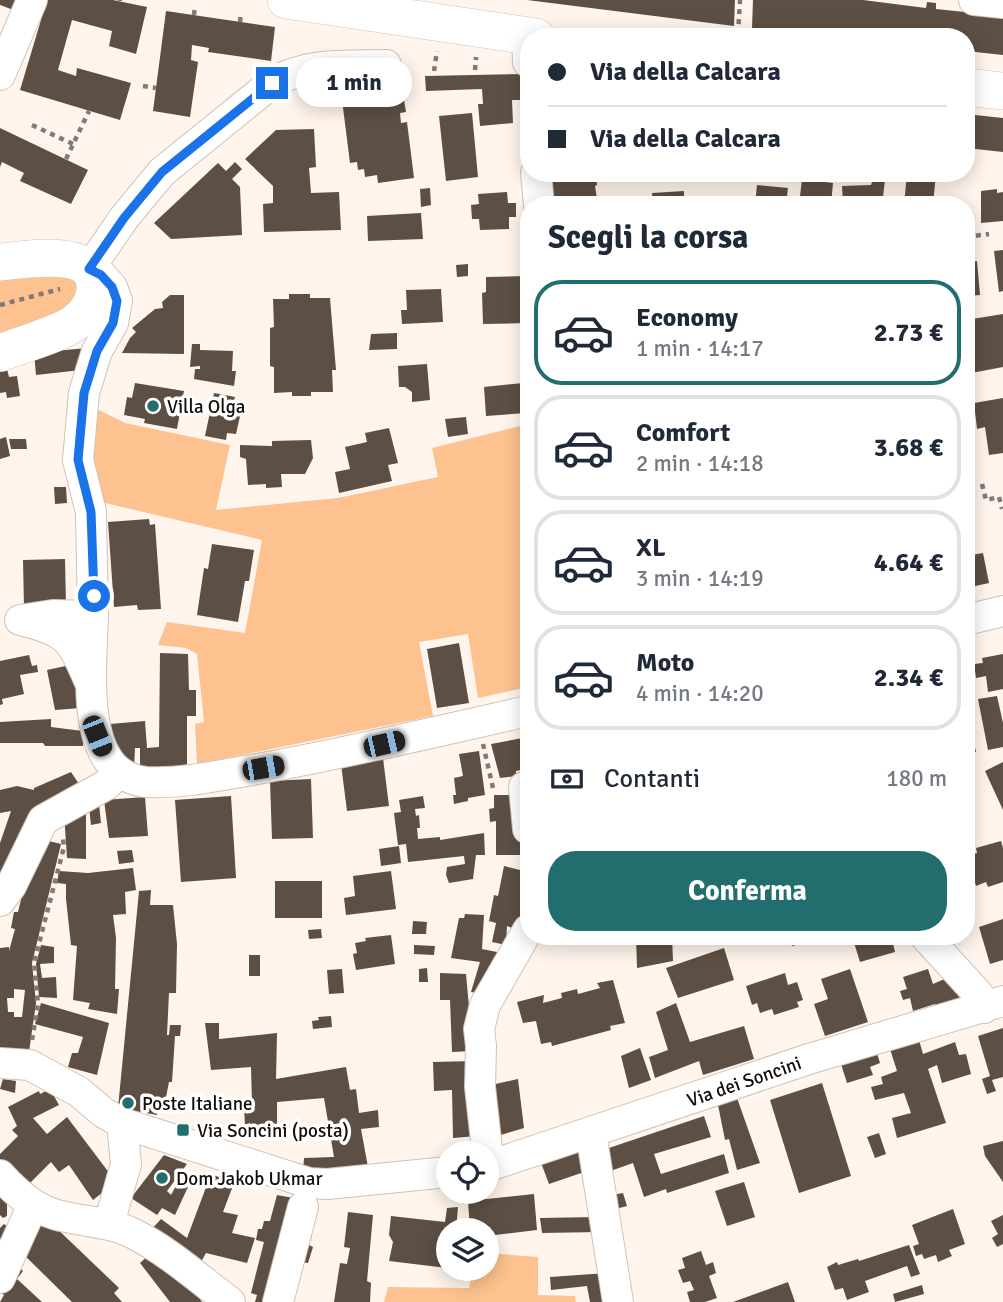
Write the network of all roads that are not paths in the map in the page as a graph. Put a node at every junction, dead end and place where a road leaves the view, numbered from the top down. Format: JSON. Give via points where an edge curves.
{"nodes":[{"id":1,"x":32,"y":0,"type":"edge"},
{"id":2,"x":286,"y":0,"type":"edge"},
{"id":3,"x":974,"y":0,"type":"edge"},
{"id":4,"x":1003,"y":3,"type":"edge"},
{"id":5,"x":520,"y":43,"type":"edge"},
{"id":6,"x":386,"y":65,"type":"dead end"},
{"id":7,"x":0,"y":75,"type":"edge"},
{"id":8,"x":975,"y":88,"type":"edge"},
{"id":9,"x":1003,"y":91,"type":"edge"},
{"id":10,"x":0,"y":262,"type":"edge"},
{"id":11,"x":76,"y":279,"type":"junction"},
{"id":12,"x":0,"y":353,"type":"edge"},
{"id":13,"x":1003,"y":611,"type":"edge"},
{"id":14,"x":93,"y":615,"type":"junction"},
{"id":15,"x":975,"y":618,"type":"edge"},
{"id":16,"x":10,"y":621,"type":"edge"},
{"id":17,"x":92,"y":685,"type":"junction"},
{"id":18,"x":520,"y":713,"type":"edge"},
{"id":19,"x":120,"y":772,"type":"junction"},
{"id":20,"x":0,"y":901,"type":"edge"},
{"id":21,"x":520,"y":944,"type":"edge"},
{"id":22,"x":933,"y":945,"type":"edge"},
{"id":23,"x":993,"y":1004,"type":"edge"},
{"id":24,"x":0,"y":1063,"type":"edge"},
{"id":25,"x":122,"y":1123,"type":"junction"},
{"id":26,"x":591,"y":1133,"type":"junction"},
{"id":27,"x":485,"y":1141,"type":"edge"},
{"id":28,"x":499,"y":1163,"type":"edge"},
{"id":29,"x":436,"y":1173,"type":"edge"},
{"id":30,"x":0,"y":1175,"type":"edge"},
{"id":31,"x":33,"y":1205,"type":"junction"},
{"id":32,"x":303,"y":1207,"type":"dead end"},
{"id":33,"x":109,"y":1224,"type":"junction"},
{"id":34,"x":0,"y":1278,"type":"edge"},
{"id":35,"x":230,"y":1302,"type":"edge"},
{"id":36,"x":278,"y":1302,"type":"edge"},
{"id":37,"x":618,"y":1302,"type":"edge"}],
"edges":[{"from":1,"to":7,"type":"street"},
{"from":2,"to":5,"type":"main road"},
{"from":3,"to":4,"type":"street"},
{"from":6,"to":11,"type":"street","via":[[314,67],[272,83],[162,172]]},
{"from":8,"to":9,"type":"main road"},
{"from":10,"to":11,"type":"main road","via":[[57,257],[76,261]]},
{"from":11,"to":12,"type":"main road","via":[[96,282],[85,314],[73,324]]},
{"from":11,"to":14,"type":"street","via":[[101,275],[117,301],[113,323],[97,351],[84,393],[78,460],[91,512]]},
{"from":13,"to":15,"type":"street"},
{"from":14,"to":16,"type":"street"},
{"from":14,"to":17,"type":"street"},
{"from":16,"to":17,"type":"street","via":[[54,629],[76,650]]},
{"from":17,"to":19,"type":"street","via":[[97,736]]},
{"from":18,"to":19,"type":"street","via":[[313,760],[188,781],[144,782]]},
{"from":19,"to":20,"type":"street","via":[[106,785],[43,820]]},
{"from":21,"to":27,"type":"street","via":[[485,1005],[479,1029]]},
{"from":22,"to":23,"type":"street"},
{"from":23,"to":26,"type":"street","name":"Via dei Soncini","via":[[809,1059]]},
{"from":24,"to":25,"type":"street","via":[[30,1065]]},
{"from":25,"to":29,"type":"street","via":[[309,1183]]},
{"from":25,"to":33,"type":"street","via":[[126,1164]]},
{"from":26,"to":28,"type":"street","name":"Via dei Soncini"},
{"from":26,"to":37,"type":"street"},
{"from":30,"to":31,"type":"street"},
{"from":31,"to":33,"type":"street","via":[[59,1216]]},
{"from":31,"to":34,"type":"street"},
{"from":32,"to":36,"type":"street"},
{"from":33,"to":35,"type":"street","via":[[134,1234]]}]}
